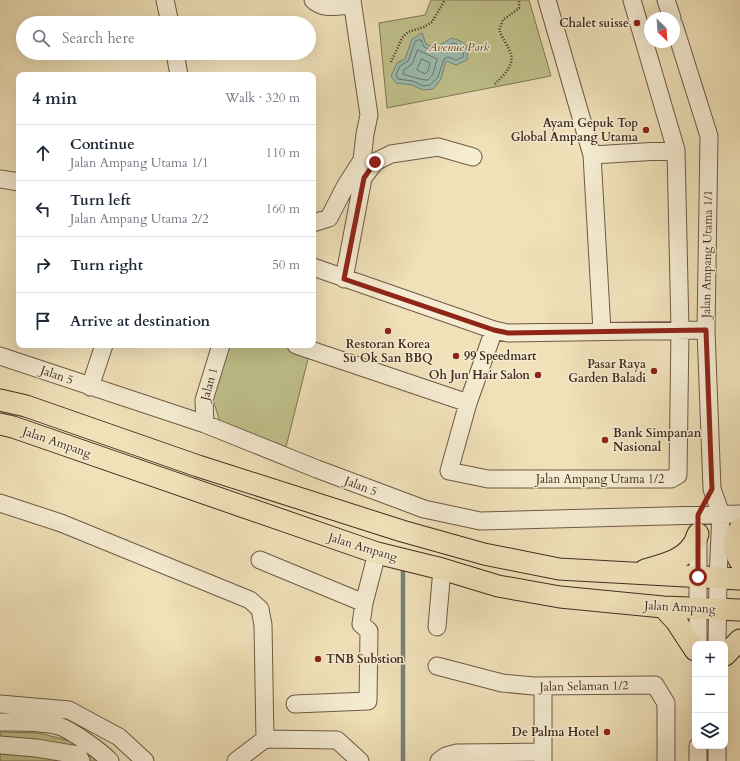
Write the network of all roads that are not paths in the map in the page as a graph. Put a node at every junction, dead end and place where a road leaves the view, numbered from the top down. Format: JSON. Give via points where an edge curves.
{"nodes":[{"id":1,"x":165,"y":0,"type":"edge"},
{"id":2,"x":313,"y":0,"type":"edge"},
{"id":3,"x":547,"y":0,"type":"edge"},
{"id":4,"x":632,"y":0,"type":"edge"},
{"id":5,"x":666,"y":0,"type":"edge"},
{"id":6,"x":352,"y":3,"type":"edge"},
{"id":7,"x":670,"y":12,"type":"edge"},
{"id":8,"x":168,"y":16,"type":"edge"},
{"id":9,"x":680,"y":44,"type":"edge"},
{"id":10,"x":176,"y":60,"type":"edge"},
{"id":11,"x":178,"y":72,"type":"edge"},
{"id":12,"x":676,"y":150,"type":"junction"},
{"id":13,"x":592,"y":155,"type":"junction"},
{"id":14,"x":473,"y":157,"type":"dead end"},
{"id":15,"x":0,"y":179,"type":"edge"},
{"id":16,"x":16,"y":182,"type":"edge"},
{"id":17,"x":316,"y":222,"type":"edge"},
{"id":18,"x":316,"y":268,"type":"edge"},
{"id":19,"x":344,"y":279,"type":"junction"},
{"id":20,"x":494,"y":330,"type":"junction"},
{"id":21,"x":680,"y":330,"type":"junction"},
{"id":22,"x":706,"y":330,"type":"junction"},
{"id":23,"x":602,"y":331,"type":"junction"},
{"id":24,"x":103,"y":348,"type":"edge"},
{"id":25,"x":220,"y":348,"type":"edge"},
{"id":26,"x":305,"y":348,"type":"edge"},
{"id":27,"x":0,"y":356,"type":"edge"},
{"id":28,"x":90,"y":387,"type":"junction"},
{"id":29,"x":0,"y":400,"type":"edge"},
{"id":30,"x":468,"y":403,"type":"junction"},
{"id":31,"x":0,"y":424,"type":"edge"},
{"id":32,"x":205,"y":424,"type":"junction"},
{"id":33,"x":712,"y":489,"type":"junction"},
{"id":34,"x":0,"y":503,"type":"edge"},
{"id":35,"x":721,"y":514,"type":"junction"},
{"id":36,"x":740,"y":514,"type":"edge"},
{"id":37,"x":698,"y":525,"type":"junction"},
{"id":38,"x":740,"y":529,"type":"edge"},
{"id":39,"x":377,"y":553,"type":"junction"},
{"id":40,"x":260,"y":560,"type":"dead end"},
{"id":41,"x":740,"y":561,"type":"edge"},
{"id":42,"x":442,"y":569,"type":"junction"},
{"id":43,"x":635,"y":574,"type":"junction"},
{"id":44,"x":708,"y":578,"type":"junction"},
{"id":45,"x":740,"y":579,"type":"edge"},
{"id":46,"x":364,"y":603,"type":"junction"},
{"id":47,"x":663,"y":607,"type":"junction"},
{"id":48,"x":708,"y":609,"type":"junction"},
{"id":49,"x":740,"y":610,"type":"edge"},
{"id":50,"x":437,"y":627,"type":"dead end"},
{"id":51,"x":740,"y":640,"type":"edge"},
{"id":52,"x":699,"y":641,"type":"edge"},
{"id":53,"x":716,"y":641,"type":"edge"},
{"id":54,"x":692,"y":645,"type":"edge"},
{"id":55,"x":728,"y":652,"type":"edge"},
{"id":56,"x":436,"y":666,"type":"dead end"},
{"id":57,"x":543,"y":687,"type":"junction"},
{"id":58,"x":0,"y":704,"type":"edge"},
{"id":59,"x":294,"y":704,"type":"dead end"},
{"id":60,"x":0,"y":722,"type":"edge"},
{"id":61,"x":265,"y":739,"type":"junction"},
{"id":62,"x":0,"y":745,"type":"edge"},
{"id":63,"x":698,"y":749,"type":"edge"},
{"id":64,"x":717,"y":749,"type":"edge"},
{"id":65,"x":38,"y":754,"type":"edge"},
{"id":66,"x":543,"y":756,"type":"edge"},
{"id":67,"x":81,"y":761,"type":"edge"},
{"id":68,"x":110,"y":761,"type":"edge"},
{"id":69,"x":145,"y":761,"type":"edge"},
{"id":70,"x":236,"y":761,"type":"edge"},
{"id":71,"x":360,"y":761,"type":"edge"},
{"id":72,"x":439,"y":761,"type":"edge"},
{"id":73,"x":666,"y":761,"type":"edge"},
{"id":74,"x":698,"y":761,"type":"edge"},
{"id":75,"x":717,"y":761,"type":"edge"}],
"edges":[{"from":1,"to":8,"type":"street"},
{"from":2,"to":6,"type":"street","via":[[325,7]]},
{"from":3,"to":13,"type":"street"},
{"from":4,"to":12,"type":"street"},
{"from":5,"to":7,"type":"street"},
{"from":6,"to":17,"type":"street","via":[[370,115],[362,160],[329,218]]},
{"from":9,"to":22,"type":"street","name":"Jalan Ampang Utama 1/1","via":[[709,136]]},
{"from":10,"to":11,"type":"street"},
{"from":12,"to":13,"type":"street"},
{"from":12,"to":21,"type":"street"},
{"from":13,"to":23,"type":"street"},
{"from":14,"to":19,"type":"street","via":[[438,147],[391,154],[375,162],[364,178]]},
{"from":15,"to":16,"type":"street"},
{"from":18,"to":19,"type":"street"},
{"from":19,"to":20,"type":"street"},
{"from":20,"to":23,"type":"street","via":[[508,333]]},
{"from":20,"to":30,"type":"street"},
{"from":21,"to":22,"type":"street"},
{"from":21,"to":23,"type":"street"},
{"from":21,"to":30,"type":"street","name":"Jalan Ampang Utama 1/2","via":[[678,475],[671,479],[488,480],[449,471]]},
{"from":22,"to":33,"type":"street","name":"Jalan Ampang Utama 1/1"},
{"from":24,"to":28,"type":"street"},
{"from":25,"to":32,"type":"street","name":"Jalan 1","via":[[204,400]]},
{"from":26,"to":30,"type":"street"},
{"from":27,"to":28,"type":"street","name":"Jalan 5"},
{"from":28,"to":32,"type":"street","name":"Jalan 5"},
{"from":29,"to":43,"type":"main road","name":"Jalan Ampang","via":[[26,406],[198,466],[402,531],[484,554],[559,569]]},
{"from":31,"to":39,"type":"main road","name":"Jalan Ampang"},
{"from":32,"to":37,"type":"street","name":"Jalan 5","via":[[424,509],[465,518],[480,521]]},
{"from":33,"to":35,"type":"street","name":"Jalan Ampang Utama 1/1"},
{"from":33,"to":37,"type":"street"},
{"from":34,"to":61,"type":"street","via":[[61,523],[250,600],[260,609],[263,625]]},
{"from":35,"to":36,"type":"street","name":"Jalan 5"},
{"from":35,"to":37,"type":"street","name":"Jalan 5"},
{"from":35,"to":44,"type":"street","name":"Jalan Ampang Utama 1/1"},
{"from":37,"to":43,"type":"main road","via":[[692,546],[684,555]]},
{"from":37,"to":44,"type":"street"},
{"from":38,"to":41,"type":"main road","via":[[734,543]]},
{"from":39,"to":42,"type":"main road","name":"Jalan Ampang"},
{"from":39,"to":46,"type":"street"},
{"from":40,"to":46,"type":"street"},
{"from":42,"to":47,"type":"main road","name":"Jalan Ampang","via":[[498,586],[560,597]]},
{"from":42,"to":50,"type":"street"},
{"from":43,"to":44,"type":"main road","name":"Jalan Ampang"},
{"from":44,"to":45,"type":"main road","name":"Jalan Ampang"},
{"from":44,"to":48,"type":"street"},
{"from":46,"to":59,"type":"street","via":[[361,624],[368,631],[368,701]]},
{"from":47,"to":48,"type":"main road","name":"Jalan Ampang"},
{"from":47,"to":54,"type":"main road"},
{"from":48,"to":49,"type":"main road","name":"Jalan Ampang"},
{"from":48,"to":52,"type":"street"},
{"from":48,"to":53,"type":"street"},
{"from":51,"to":55,"type":"main road"},
{"from":56,"to":57,"type":"street","name":"Jalan Selaman 1/2","via":[[502,683]]},
{"from":57,"to":66,"type":"street"},
{"from":57,"to":73,"type":"street","name":"Jalan Selaman 1/2","via":[[655,685],[666,704]]},
{"from":58,"to":69,"type":"street","via":[[69,710],[119,737]]},
{"from":60,"to":68,"type":"street","via":[[31,722],[60,726]]},
{"from":61,"to":70,"type":"street"},
{"from":61,"to":71,"type":"street","via":[[337,740]]},
{"from":62,"to":65,"type":"street"},
{"from":63,"to":74,"type":"street"},
{"from":64,"to":75,"type":"street"},
{"from":65,"to":67,"type":"street","via":[[78,755]]},
{"from":66,"to":72,"type":"street","via":[[457,753]]}]}
